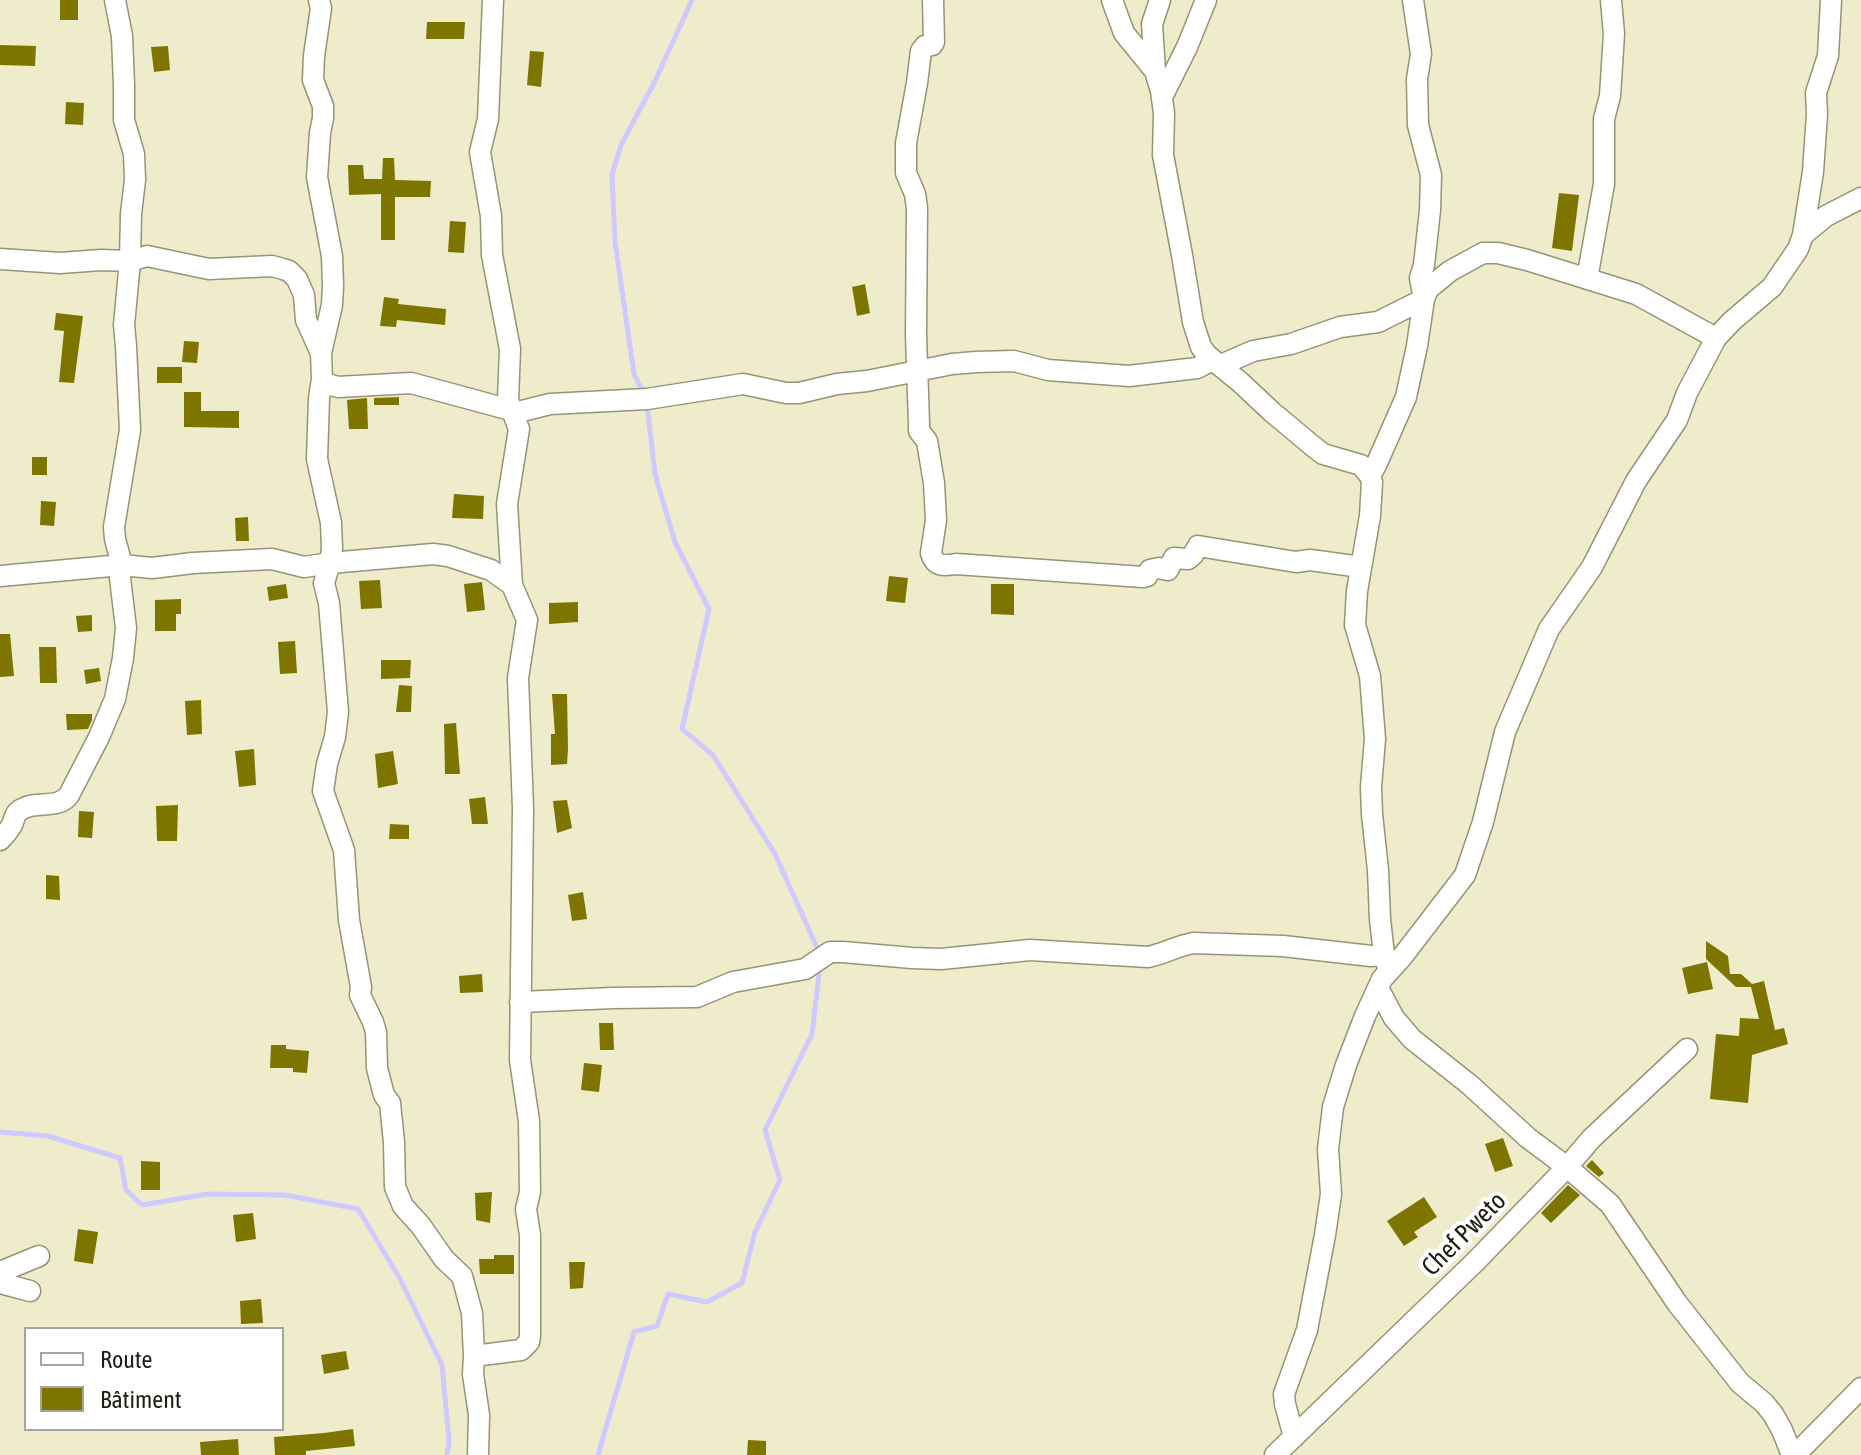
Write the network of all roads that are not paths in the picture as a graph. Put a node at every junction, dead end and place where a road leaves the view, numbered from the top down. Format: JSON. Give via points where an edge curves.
{"nodes":[{"id":1,"x":115,"y":0,"type":"edge"},
{"id":2,"x":493,"y":0,"type":"edge"},
{"id":3,"x":933,"y":0,"type":"edge"},
{"id":4,"x":1112,"y":0,"type":"edge"},
{"id":5,"x":1160,"y":0,"type":"edge"},
{"id":6,"x":1206,"y":0,"type":"edge"},
{"id":7,"x":1413,"y":0,"type":"edge"},
{"id":8,"x":1611,"y":0,"type":"edge"},
{"id":9,"x":1831,"y":0,"type":"edge"},
{"id":10,"x":323,"y":2,"type":"edge"},
{"id":11,"x":1155,"y":71,"type":"junction"},
{"id":12,"x":1162,"y":97,"type":"junction"},
{"id":13,"x":1861,"y":198,"type":"edge"},
{"id":14,"x":1803,"y":235,"type":"junction"},
{"id":15,"x":0,"y":259,"type":"edge"},
{"id":16,"x":130,"y":261,"type":"junction"},
{"id":17,"x":1587,"y":279,"type":"junction"},
{"id":18,"x":1424,"y":299,"type":"junction"},
{"id":19,"x":1716,"y":338,"type":"junction"},
{"id":20,"x":321,"y":353,"type":"junction"},
{"id":21,"x":1217,"y":363,"type":"junction"},
{"id":22,"x":918,"y":371,"type":"junction"},
{"id":23,"x":322,"y":379,"type":"junction"},
{"id":24,"x":511,"y":411,"type":"junction"},
{"id":25,"x":1370,"y":476,"type":"junction"},
{"id":26,"x":330,"y":563,"type":"junction"},
{"id":27,"x":122,"y":565,"type":"junction"},
{"id":28,"x":1361,"y":567,"type":"junction"},
{"id":29,"x":0,"y":576,"type":"edge"},
{"id":30,"x":512,"y":585,"type":"junction"},
{"id":31,"x":0,"y":840,"type":"edge"},
{"id":32,"x":1384,"y":971,"type":"junction"},
{"id":33,"x":520,"y":1002,"type":"junction"},
{"id":34,"x":1687,"y":1049,"type":"dead end"},
{"id":35,"x":1567,"y":1167,"type":"junction"},
{"id":36,"x":39,"y":1256,"type":"dead end"},
{"id":37,"x":0,"y":1272,"type":"edge"},
{"id":38,"x":0,"y":1283,"type":"edge"},
{"id":39,"x":30,"y":1291,"type":"dead end"},
{"id":40,"x":474,"y":1356,"type":"junction"},
{"id":41,"x":1861,"y":1388,"type":"edge"},
{"id":42,"x":1294,"y":1437,"type":"junction"},
{"id":43,"x":478,"y":1455,"type":"edge"},
{"id":44,"x":1275,"y":1455,"type":"edge"},
{"id":45,"x":1793,"y":1455,"type":"edge"}],
"edges":[{"from":1,"to":16,"type":"street","via":[[122,36],[124,120],[134,154]]},
{"from":2,"to":24,"type":"street","via":[[488,119],[480,152],[510,349]]},
{"from":3,"to":22,"type":"street","via":[[934,42],[921,51],[906,143],[906,173],[917,208]]},
{"from":4,"to":11,"type":"street","via":[[1124,33]]},
{"from":5,"to":11,"type":"street","via":[[1152,24]]},
{"from":6,"to":12,"type":"street"},
{"from":7,"to":18,"type":"street","via":[[1421,54],[1418,125],[1431,175],[1421,273]]},
{"from":8,"to":17,"type":"street","via":[[1614,34],[1604,119],[1604,184]]},
{"from":9,"to":14,"type":"street"},
{"from":10,"to":20,"type":"street","via":[[313,71],[323,111],[317,177],[333,286]]},
{"from":11,"to":12,"type":"street"},
{"from":12,"to":21,"type":"street","via":[[1163,155],[1193,322],[1201,347]]},
{"from":13,"to":14,"type":"street"},
{"from":14,"to":19,"type":"street","via":[[1772,287]]},
{"from":15,"to":16,"type":"street"},
{"from":16,"to":20,"type":"street","via":[[147,256],[209,269],[272,266],[289,271],[304,295],[306,320]]},
{"from":16,"to":27,"type":"street","via":[[124,325],[130,430],[114,527]]},
{"from":17,"to":18,"type":"street","via":[[1483,253],[1440,277]]},
{"from":17,"to":19,"type":"street","via":[[1636,294]]},
{"from":18,"to":21,"type":"street","via":[[1378,322],[1340,327]]},
{"from":18,"to":25,"type":"street","via":[[1406,397]]},
{"from":19,"to":32,"type":"street","via":[[1677,420],[1636,481],[1592,567],[1549,629],[1505,732],[1465,875],[1402,957]]},
{"from":20,"to":23,"type":"street"},
{"from":21,"to":22,"type":"street","via":[[1129,376],[1048,370],[1014,361]]},
{"from":21,"to":25,"type":"street","via":[[1323,454],[1361,465]]},
{"from":22,"to":24,"type":"street","via":[[799,393],[743,384]]},
{"from":22,"to":28,"type":"street","via":[[919,431],[927,441],[934,483],[931,555],[938,565],[1143,577],[1151,569],[1168,570],[1174,558],[1188,559],[1198,546]]},
{"from":23,"to":24,"type":"street","via":[[338,387],[411,383]]},
{"from":23,"to":26,"type":"street","via":[[317,459],[331,523]]},
{"from":24,"to":30,"type":"street","via":[[519,429],[507,504]]},
{"from":25,"to":28,"type":"street","via":[[1373,493]]},
{"from":26,"to":27,"type":"street","via":[[304,567],[272,559],[152,568]]},
{"from":26,"to":30,"type":"street","via":[[433,554],[491,570]]},
{"from":26,"to":40,"type":"street","via":[[324,587],[338,712],[323,791],[344,850],[360,995],[373,1022],[377,1068],[390,1103],[395,1187],[403,1206],[462,1276],[472,1313]]},
{"from":27,"to":29,"type":"street"},
{"from":27,"to":31,"type":"street","via":[[123,658],[115,699],[99,737],[66,800],[19,811]]},
{"from":28,"to":32,"type":"street","via":[[1355,625],[1370,676],[1372,814]]},
{"from":30,"to":33,"type":"street","via":[[527,620],[518,678],[523,808]]},
{"from":32,"to":33,"type":"street","via":[[1371,956],[1283,946],[1193,943],[1148,957],[1030,950],[941,959],[830,952],[805,969],[733,982],[697,997]]},
{"from":32,"to":35,"type":"street","via":[[1394,1018],[1412,1039]]},
{"from":32,"to":42,"type":"street","via":[[1333,1107],[1325,1235],[1307,1330],[1284,1394]]},
{"from":33,"to":40,"type":"street","via":[[520,1060],[529,1121],[530,1336],[521,1350]]},
{"from":34,"to":35,"type":"street","name":"Chef Pweto"},
{"from":35,"to":42,"type":"street","name":"Chef Pweto"},
{"from":35,"to":45,"type":"street","via":[[1610,1204],[1677,1303],[1740,1383],[1773,1414]]},
{"from":36,"to":37,"type":"street"},
{"from":38,"to":39,"type":"street"},
{"from":40,"to":43,"type":"street"},
{"from":41,"to":45,"type":"street"},
{"from":42,"to":44,"type":"street","name":"Chef Pweto"}]}
